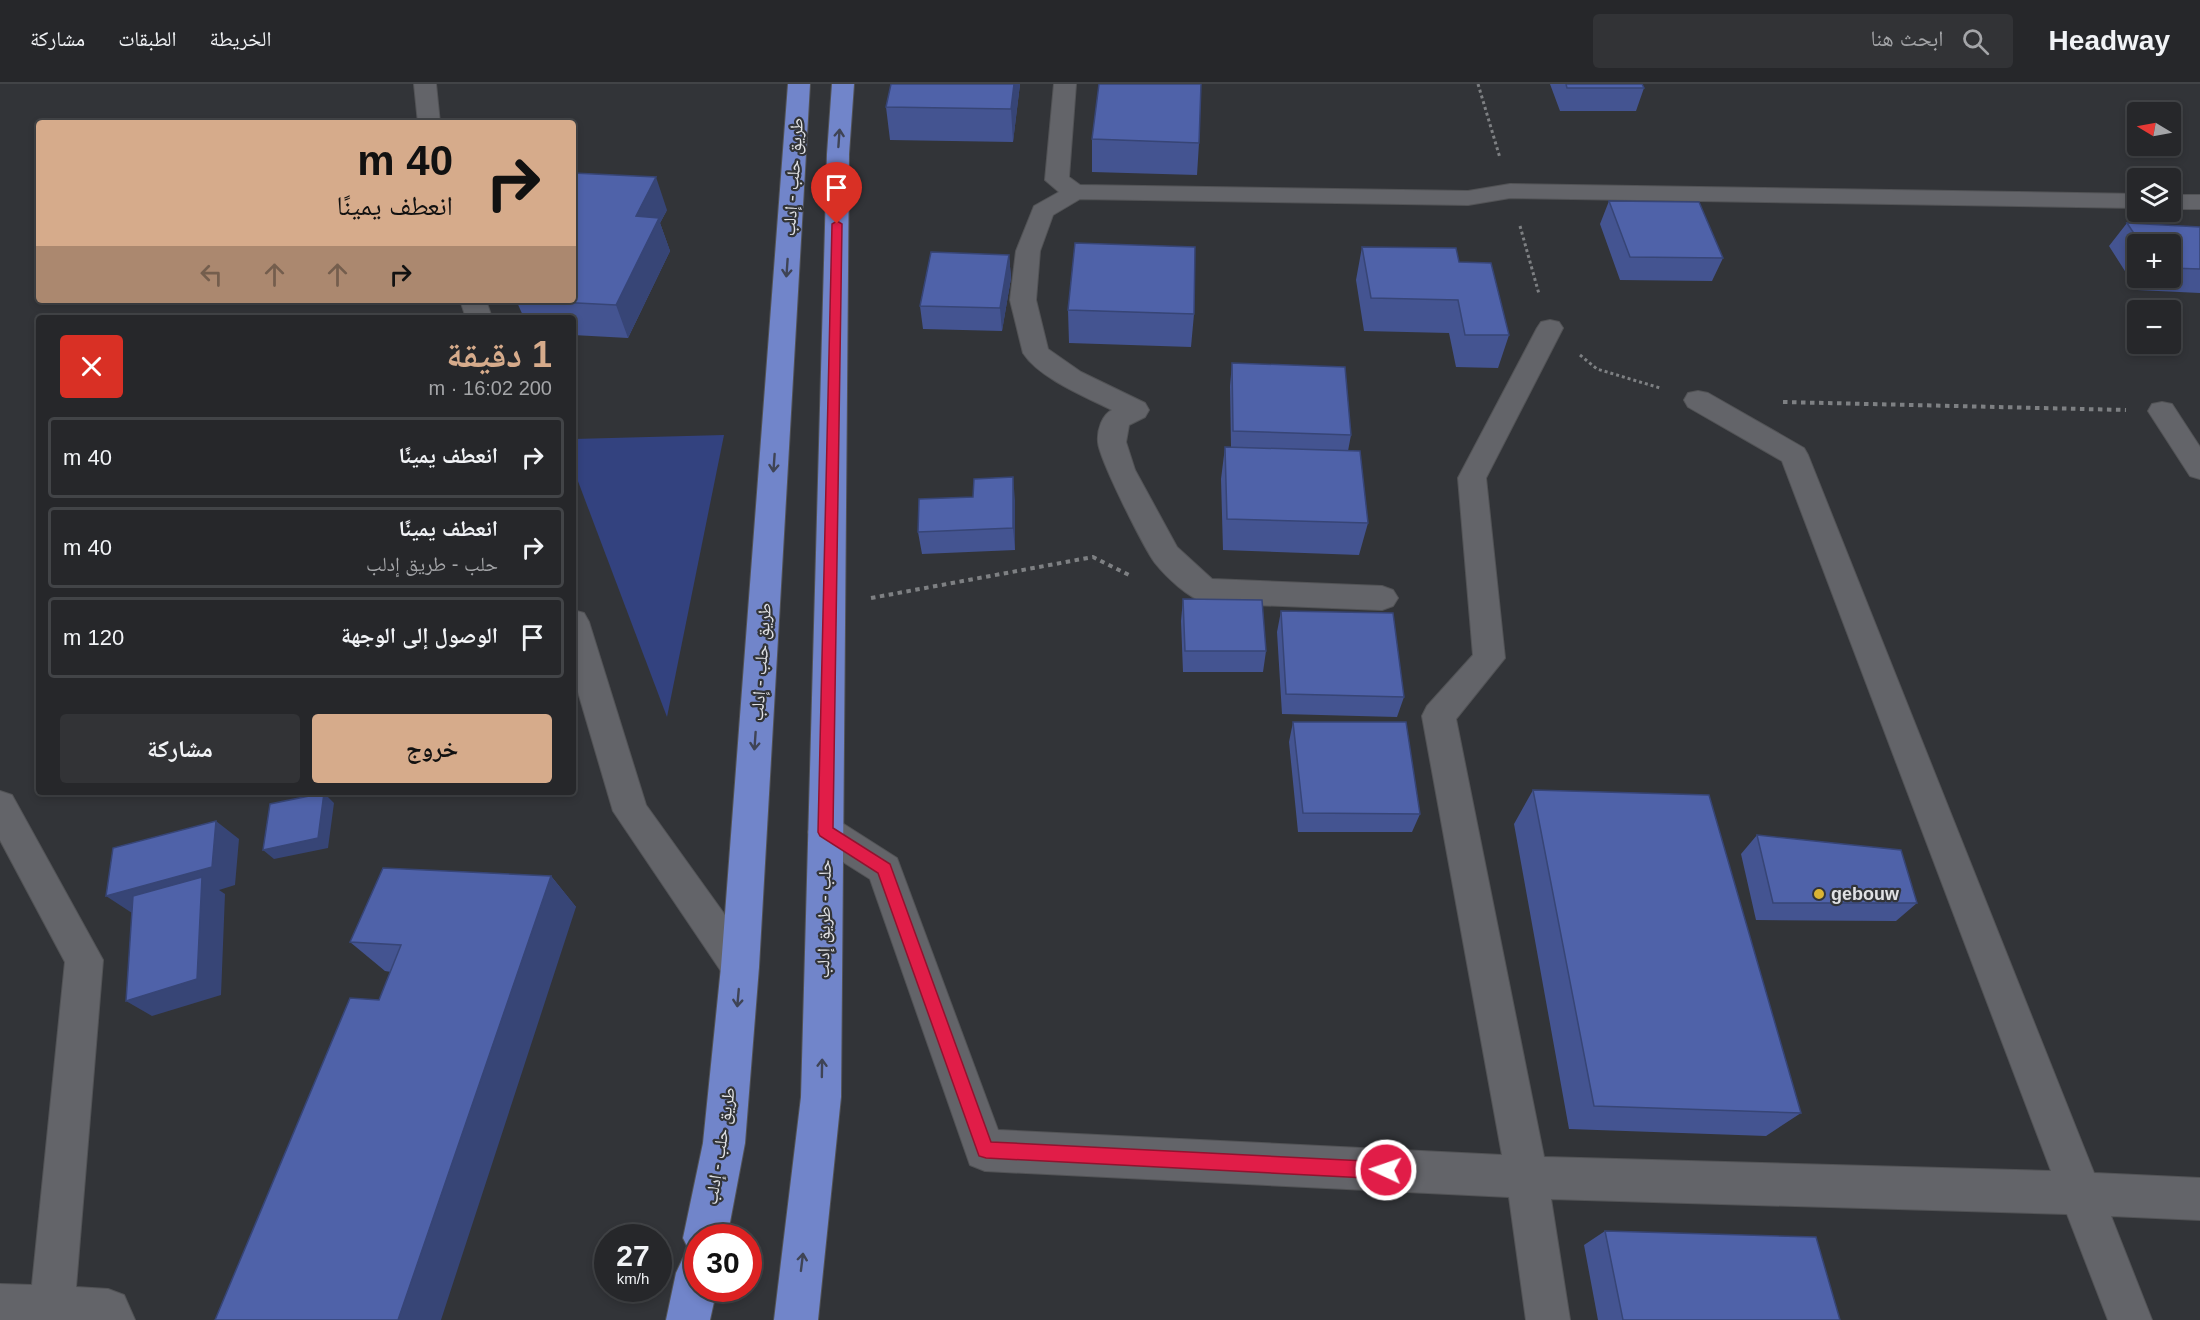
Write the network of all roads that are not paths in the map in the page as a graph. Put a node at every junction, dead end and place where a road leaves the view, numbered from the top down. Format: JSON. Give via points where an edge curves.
{"nodes":[{"id":1,"x":424,"y":84,"type":"edge"},
{"id":2,"x":800,"y":84,"type":"edge"},
{"id":3,"x":843,"y":84,"type":"edge"},
{"id":4,"x":1065,"y":84,"type":"edge"},
{"id":5,"x":429,"y":120,"type":"edge"},
{"id":6,"x":1075,"y":192,"type":"junction"},
{"id":7,"x":2127,"y":201,"type":"edge"},
{"id":8,"x":2181,"y":202,"type":"edge"},
{"id":9,"x":2200,"y":202,"type":"edge"},
{"id":10,"x":1550,"y":328,"type":"road end"},
{"id":11,"x":1698,"y":400,"type":"road end"},
{"id":12,"x":2162,"y":411,"type":"road end"},
{"id":13,"x":2200,"y":469,"type":"edge"},
{"id":14,"x":1383,"y":598,"type":"dead end"},
{"id":15,"x":576,"y":632,"type":"edge"},
{"id":16,"x":0,"y":806,"type":"edge"},
{"id":17,"x":826,"y":832,"type":"junction"},
{"id":18,"x":740,"y":967,"type":"junction"},
{"id":19,"x":1527,"y":1177,"type":"junction"},
{"id":20,"x":2081,"y":1193,"type":"junction"},
{"id":21,"x":2200,"y":1199,"type":"edge"},
{"id":22,"x":708,"y":1224,"type":"edge"},
{"id":23,"x":692,"y":1302,"type":"edge"},
{"id":24,"x":0,"y":1306,"type":"edge"},
{"id":25,"x":52,"y":1309,"type":"junction"},
{"id":26,"x":113,"y":1320,"type":"edge"},
{"id":27,"x":688,"y":1320,"type":"edge"},
{"id":28,"x":795,"y":1320,"type":"edge"},
{"id":29,"x":1548,"y":1320,"type":"edge"},
{"id":30,"x":2130,"y":1320,"type":"edge"}],
"edges":[{"from":1,"to":5,"type":"street"},
{"from":2,"to":18,"type":"highway","name":"طريق حلب - إدلب","one_way":true},
{"from":17,"to":3,"type":"highway","name":"حلب - طريق إدلب","one_way":true,"via":[[838,154]]},
{"from":4,"to":6,"type":"street","via":[[1057,180]]},
{"from":6,"to":7,"type":"street","via":[[1468,198],[1510,191]]},
{"from":6,"to":14,"type":"street","via":[[1042,211],[1028,251],[1023,300],[1036,353],[1071,378],[1135,410],[1116,420],[1112,442],[1121,470],[1166,555],[1205,591]]},
{"from":8,"to":9,"type":"street"},
{"from":10,"to":19,"type":"street","via":[[1472,478],[1490,657],[1439,716]]},
{"from":11,"to":20,"type":"street","via":[[1794,454]]},
{"from":12,"to":13,"type":"street"},
{"from":15,"to":18,"type":"street","via":[[631,812]]},
{"from":16,"to":25,"type":"street","via":[[84,960]]},
{"from":17,"to":19,"type":"street","via":[[884,869],[986,1150]]},
{"from":28,"to":17,"type":"highway","name":"حلب - طريق إدلب","one_way":true,"via":[[821,1097]]},
{"from":18,"to":22,"type":"highway","name":"طريق حلب - إدلب","one_way":true,"via":[[724,1143]]},
{"from":19,"to":20,"type":"street"},
{"from":19,"to":29,"type":"street"},
{"from":20,"to":21,"type":"street"},
{"from":20,"to":30,"type":"street"},
{"from":23,"to":27,"type":"highway"},
{"from":24,"to":25,"type":"street"},
{"from":25,"to":26,"type":"street","via":[[108,1311]]}]}
